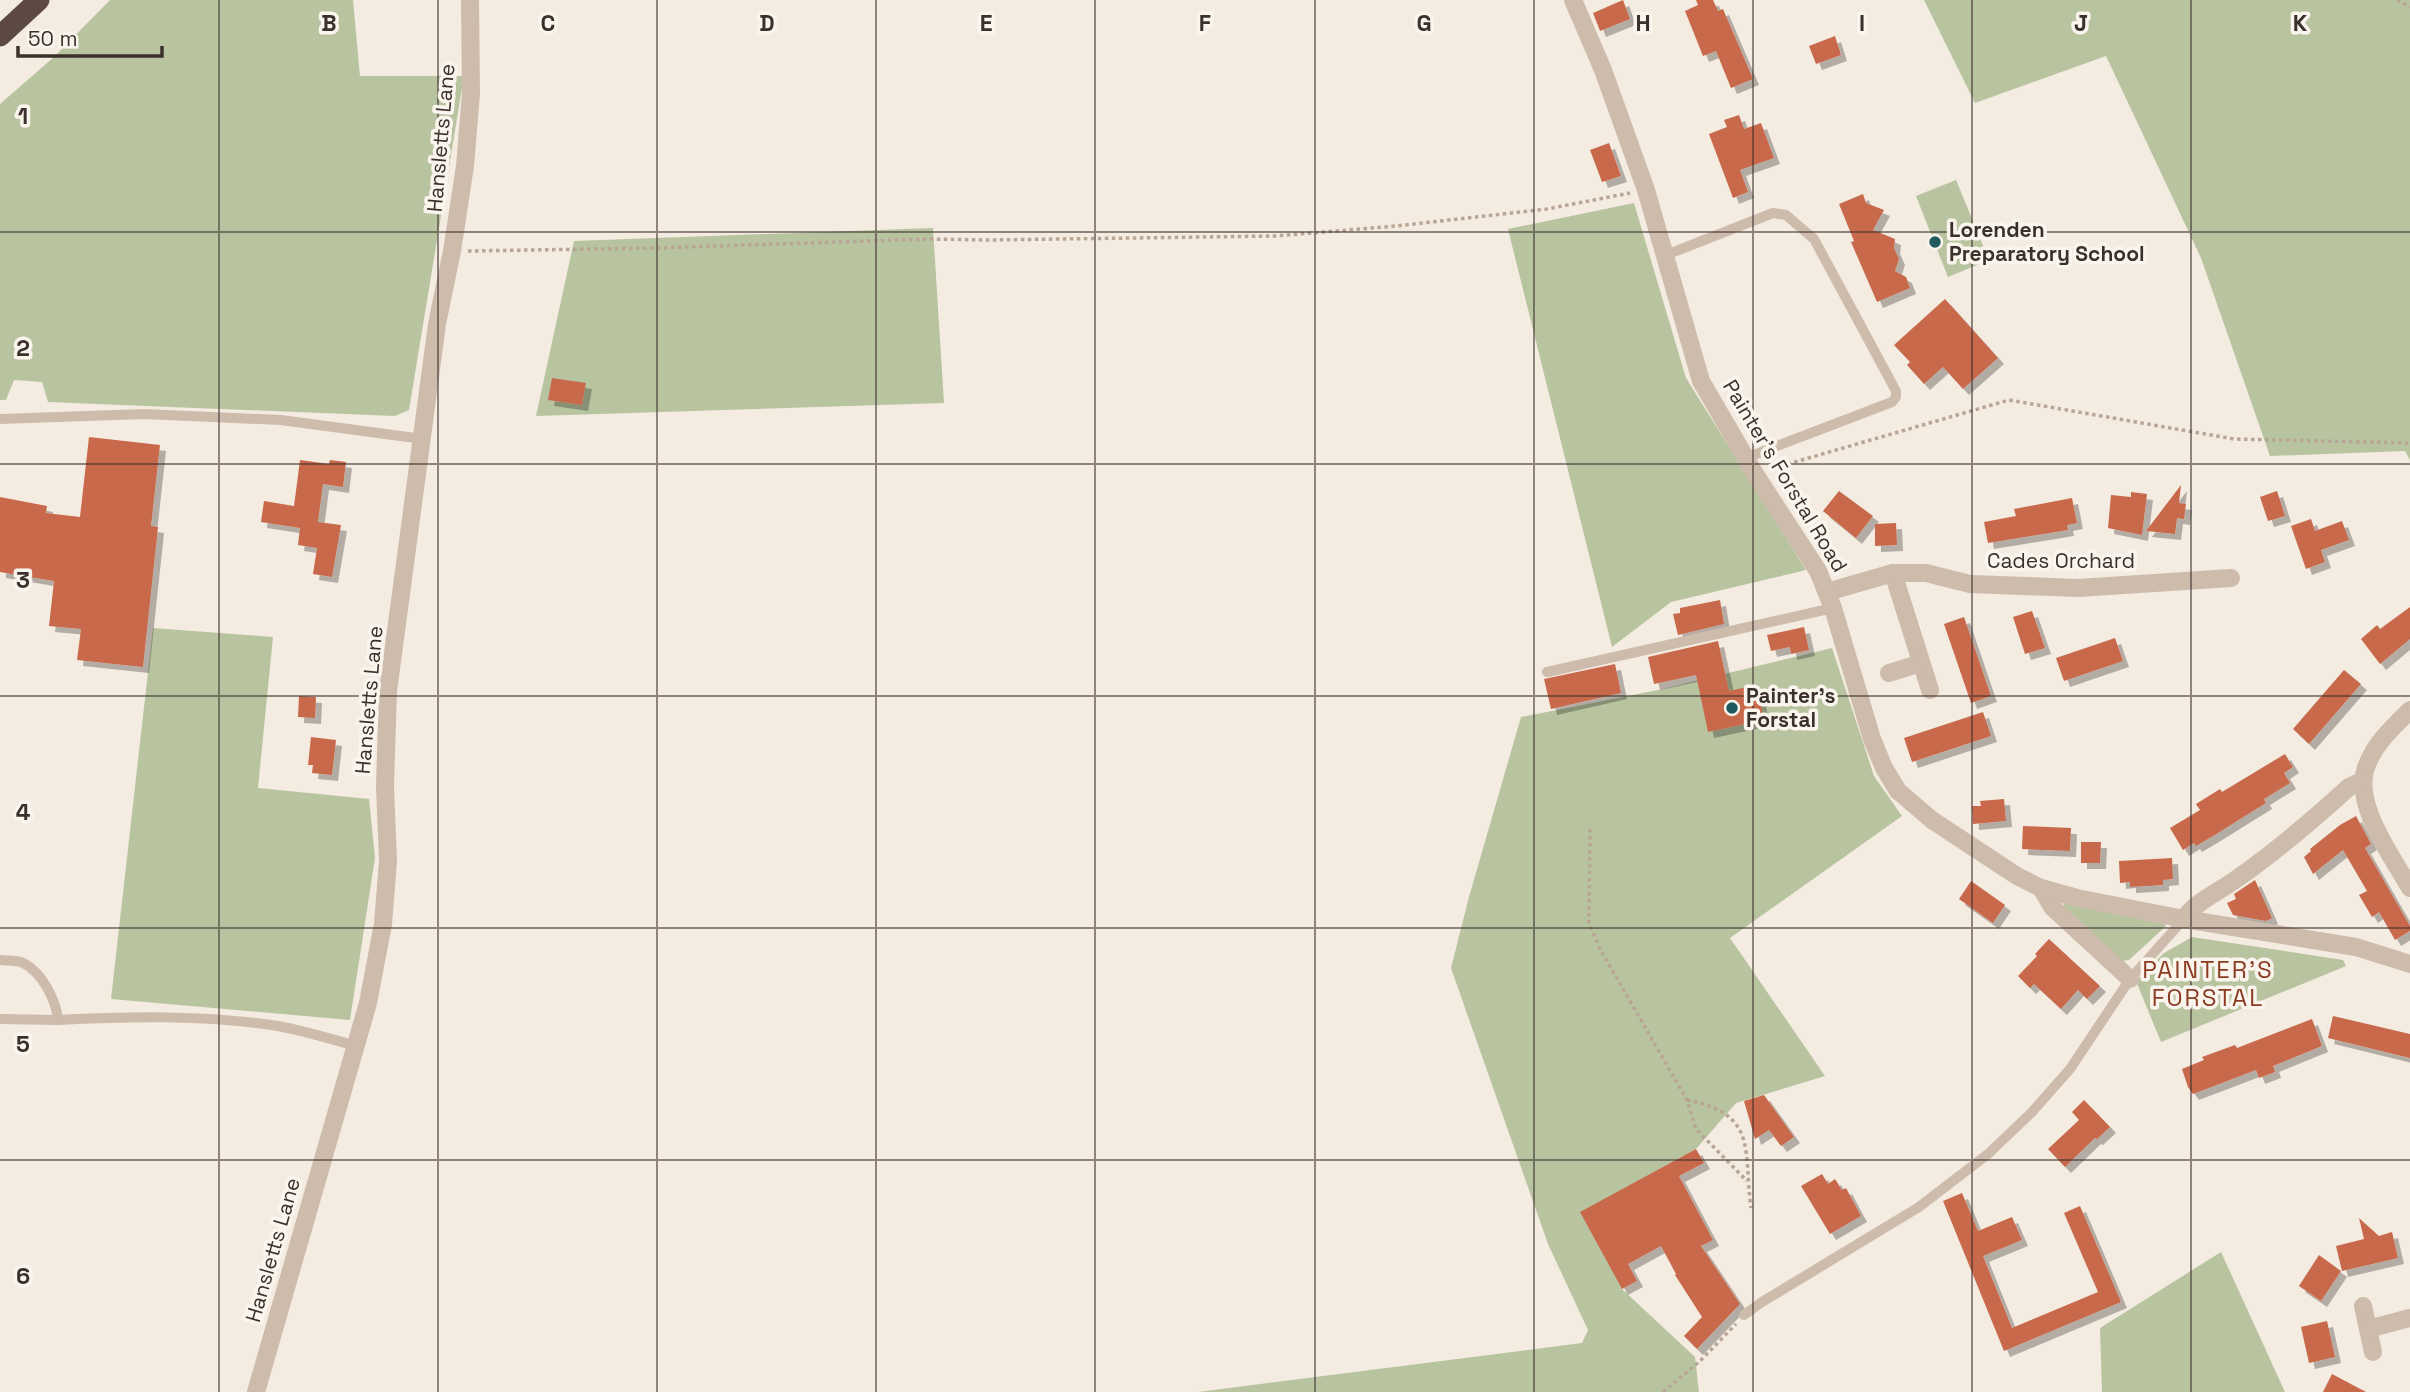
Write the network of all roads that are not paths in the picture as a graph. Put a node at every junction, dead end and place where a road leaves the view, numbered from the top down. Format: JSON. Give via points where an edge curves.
{"nodes":[{"id":1,"x":39,"y":0,"type":"edge"},
{"id":2,"x":470,"y":0,"type":"edge"},
{"id":3,"x":1573,"y":0,"type":"edge"},
{"id":4,"x":0,"y":36,"type":"edge"},
{"id":5,"x":1666,"y":255,"type":"junction"},
{"id":6,"x":0,"y":419,"type":"edge"},
{"id":7,"x":424,"y":439,"type":"junction"},
{"id":8,"x":1750,"y":466,"type":"junction"},
{"id":9,"x":1894,"y":573,"type":"junction"},
{"id":10,"x":2231,"y":579,"type":"dead end"},
{"id":11,"x":1830,"y":600,"type":"junction"},
{"id":12,"x":1921,"y":663,"type":"junction"},
{"id":13,"x":1547,"y":673,"type":"dead end"},
{"id":14,"x":1889,"y":673,"type":"dead end"},
{"id":15,"x":1930,"y":690,"type":"dead end"},
{"id":16,"x":2410,"y":710,"type":"edge"},
{"id":17,"x":2362,"y":781,"type":"junction"},
{"id":18,"x":2041,"y":888,"type":"junction"},
{"id":19,"x":2410,"y":888,"type":"edge"},
{"id":20,"x":2183,"y":919,"type":"junction"},
{"id":21,"x":0,"y":960,"type":"edge"},
{"id":22,"x":2410,"y":964,"type":"edge"},
{"id":23,"x":2130,"y":979,"type":"junction"},
{"id":24,"x":0,"y":1019,"type":"edge"},
{"id":25,"x":58,"y":1020,"type":"junction"},
{"id":26,"x":356,"y":1046,"type":"junction"},
{"id":27,"x":2362,"y":1306,"type":"dead end"},
{"id":28,"x":1744,"y":1315,"type":"road end"},
{"id":29,"x":2410,"y":1318,"type":"edge"},
{"id":30,"x":2368,"y":1329,"type":"junction"},
{"id":31,"x":2373,"y":1352,"type":"dead end"},
{"id":32,"x":256,"y":1392,"type":"edge"}],
"edges":[{"from":1,"to":4,"type":"highway"},
{"from":2,"to":7,"type":"street","name":"Hansletts Lane","via":[[466,166],[437,324]]},
{"from":3,"to":5,"type":"street","name":"Painter's Forstal Road","via":[[1603,70]]},
{"from":5,"to":8,"type":"street","name":"Painter's Forstal Road","via":[[1701,381]]},
{"from":5,"to":8,"type":"lane","via":[[1773,214],[1786,215],[1814,239],[1896,391],[1892,402]]},
{"from":6,"to":7,"type":"lane","via":[[145,414],[281,420]]},
{"from":7,"to":26,"type":"street","name":"Hansletts Lane","via":[[388,691],[384,914],[375,974]]},
{"from":8,"to":11,"type":"street","name":"Painter's Forstal Road","via":[[1818,571]]},
{"from":9,"to":10,"type":"street","name":"Cades Orchard","via":[[1926,573],[1970,584],[2078,588]]},
{"from":9,"to":11,"type":"street","name":"Cades Orchard"},
{"from":9,"to":12,"type":"street"},
{"from":11,"to":13,"type":"lane"},
{"from":11,"to":18,"type":"street","name":"Painter's Forstal Road","via":[[1872,739],[1898,791],[1932,820]]},
{"from":12,"to":14,"type":"street"},
{"from":12,"to":15,"type":"street"},
{"from":16,"to":17,"type":"street","via":[[2374,750]]},
{"from":17,"to":19,"type":"street","via":[[2370,814]]},
{"from":17,"to":20,"type":"street","via":[[2235,880],[2193,906]]},
{"from":18,"to":20,"type":"street","name":"Painter's Forstal Road"},
{"from":18,"to":23,"type":"street","via":[[2053,908]]},
{"from":20,"to":22,"type":"street","name":"Painter's Forstal Road","via":[[2356,947]]},
{"from":20,"to":23,"type":"lane"},
{"from":21,"to":25,"type":"lane","via":[[22,962],[38,975]]},
{"from":23,"to":28,"type":"lane","via":[[2070,1069],[1988,1154],[1919,1207]]},
{"from":24,"to":25,"type":"lane"},
{"from":25,"to":26,"type":"lane","via":[[127,1017],[250,1022]]},
{"from":26,"to":32,"type":"street","name":"Hansletts Lane"},
{"from":27,"to":30,"type":"street"},
{"from":29,"to":30,"type":"street"},
{"from":30,"to":31,"type":"street"}]}
